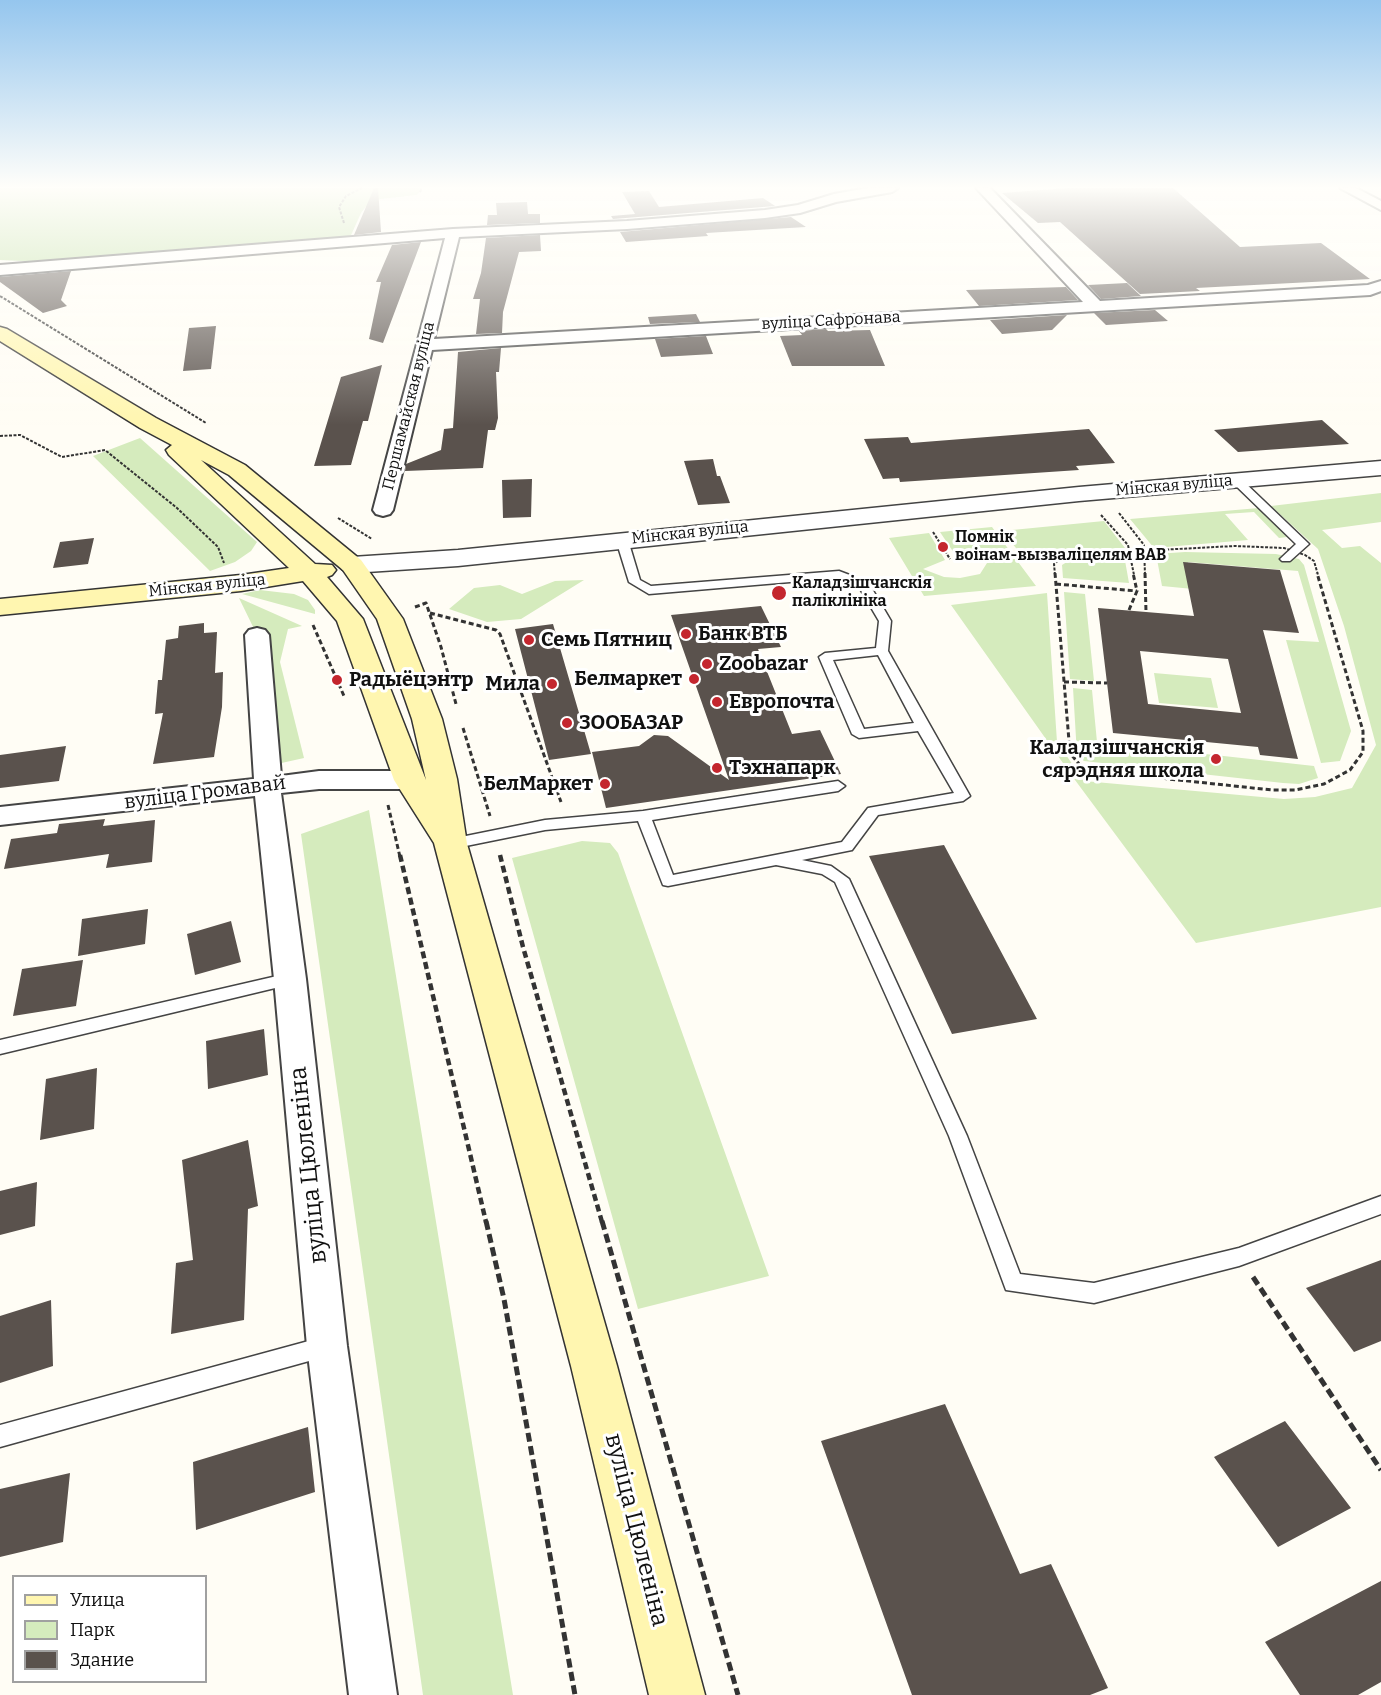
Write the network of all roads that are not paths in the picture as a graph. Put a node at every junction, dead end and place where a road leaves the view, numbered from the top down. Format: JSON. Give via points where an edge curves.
{"nodes":[{"id":1,"x":36,"y":267,"type":"edge"},
{"id":2,"x":444,"y":267,"type":"edge"},
{"id":3,"x":1058,"y":267,"type":"edge"},
{"id":4,"x":0,"y":270,"type":"edge"},
{"id":5,"x":1381,"y":286,"type":"edge"},
{"id":6,"x":1096,"y":306,"type":"junction"},
{"id":7,"x":0,"y":333,"type":"edge"},
{"id":8,"x":424,"y":345,"type":"junction"},
{"id":9,"x":148,"y":423,"type":"junction"},
{"id":10,"x":1381,"y":468,"type":"edge"},
{"id":11,"x":1237,"y":481,"type":"junction"},
{"id":12,"x":382,"y":510,"type":"dead end"},
{"id":13,"x":622,"y":540,"type":"junction"},
{"id":14,"x":1286,"y":559,"type":"dead end"},
{"id":15,"x":352,"y":565,"type":"junction"},
{"id":16,"x":309,"y":573,"type":"junction"},
{"id":17,"x":0,"y":608,"type":"edge"},
{"id":18,"x":257,"y":635,"type":"dead end"},
{"id":19,"x":882,"y":651,"type":"junction"},
{"id":20,"x":922,"y":726,"type":"junction"},
{"id":21,"x":396,"y":780,"type":"junction"},
{"id":22,"x":267,"y":786,"type":"junction"},
{"id":23,"x":838,"y":786,"type":"dead end"},
{"id":24,"x":0,"y":816,"type":"edge"},
{"id":25,"x":643,"y":816,"type":"junction"},
{"id":26,"x":451,"y":844,"type":"junction"},
{"id":27,"x":776,"y":860,"type":"junction"},
{"id":28,"x":290,"y":979,"type":"junction"},
{"id":29,"x":0,"y":1047,"type":"edge"},
{"id":30,"x":1381,"y":1205,"type":"edge"},
{"id":31,"x":327,"y":1346,"type":"junction"},
{"id":32,"x":0,"y":1436,"type":"edge"},
{"id":33,"x":374,"y":1695,"type":"edge"},
{"id":34,"x":677,"y":1695,"type":"edge"}],
"edges":[{"from":1,"to":4,"type":"street"},
{"from":2,"to":8,"type":"street","name":"Першамайская вуліца"},
{"from":3,"to":6,"type":"street"},
{"from":5,"to":6,"type":"street","name":"вуліца Сафронава","via":[[1370,290]]},
{"from":6,"to":8,"type":"street","name":"вуліца Сафронава"},
{"from":7,"to":9,"type":"main road"},
{"from":8,"to":12,"type":"street","name":"Першамайская вуліца"},
{"from":9,"to":15,"type":"main road","name":"вуліца Цюленіна","via":[[237,470]]},
{"from":9,"to":16,"type":"main road","name":"вуліца Цюленіна"},
{"from":10,"to":11,"type":"street","name":"Мінская вуліца"},
{"from":11,"to":13,"type":"street","name":"Мінская вуліца"},
{"from":11,"to":14,"type":"lane","via":[[1303,544]]},
{"from":13,"to":15,"type":"street","name":"Мінская вуліца"},
{"from":13,"to":19,"type":"lane","via":[[635,582],[649,590],[839,574],[864,585],[885,621]]},
{"from":15,"to":16,"type":"main road","name":"Мінская вуліца"},
{"from":15,"to":26,"type":"main road","name":"вуліца Цюленіна","via":[[390,619],[427,719]]},
{"from":16,"to":17,"type":"main road","name":"Мінская вуліца"},
{"from":16,"to":21,"type":"main road","name":"вуліца Цюленіна","via":[[350,619]]},
{"from":18,"to":22,"type":"street","name":"вуліца Цюленіна"},
{"from":19,"to":20,"type":"lane"},
{"from":19,"to":20,"type":"lane","via":[[825,657],[859,734]]},
{"from":20,"to":27,"type":"lane","via":[[963,796],[873,811],[847,846]]},
{"from":21,"to":22,"type":"street","name":"вуліца Громавай","via":[[319,780]]},
{"from":21,"to":26,"type":"main road","name":"вуліца Цюленіна"},
{"from":22,"to":24,"type":"street","name":"вуліца Громавай"},
{"from":22,"to":28,"type":"street","name":"вуліца Цюленіна"},
{"from":23,"to":25,"type":"lane"},
{"from":25,"to":26,"type":"lane","via":[[545,825]]},
{"from":25,"to":27,"type":"lane","via":[[668,881]]},
{"from":26,"to":34,"type":"main road","name":"вуліца Цюленіна","via":[[591,1355]]},
{"from":27,"to":30,"type":"lane","via":[[826,870],[841,879],[958,1136],[1013,1283],[1094,1293],[1239,1257]]},
{"from":28,"to":29,"type":"lane"},
{"from":28,"to":31,"type":"street","name":"вуліца Цюленіна"},
{"from":31,"to":32,"type":"lane"},
{"from":31,"to":33,"type":"street","name":"вуліца Цюленіна"}]}
